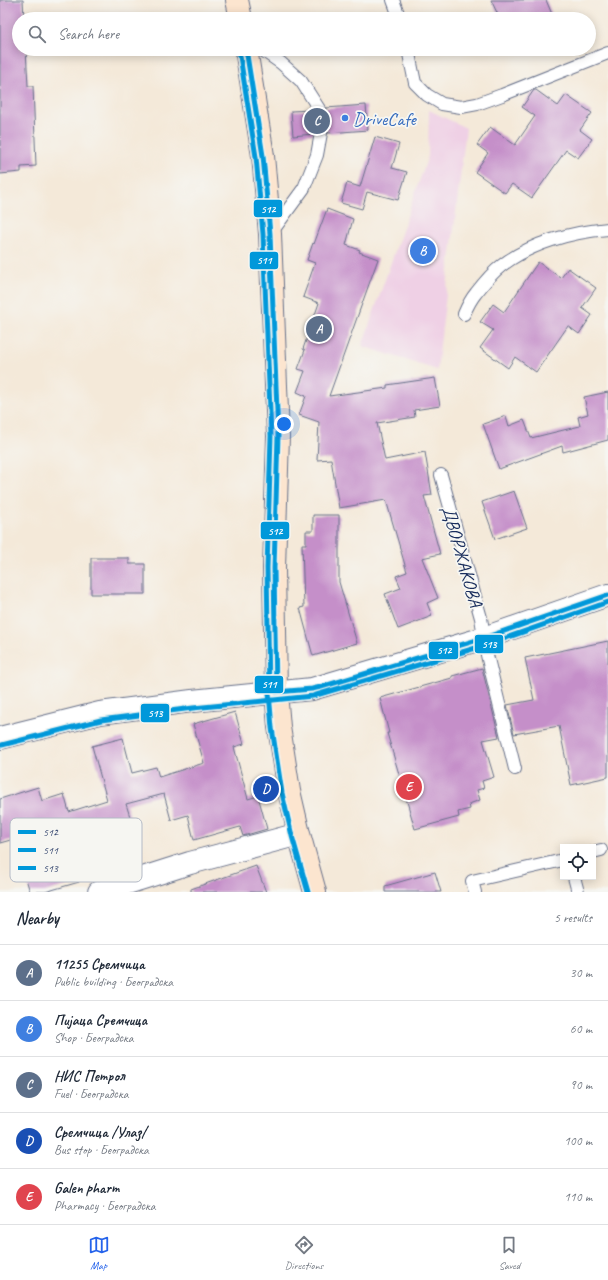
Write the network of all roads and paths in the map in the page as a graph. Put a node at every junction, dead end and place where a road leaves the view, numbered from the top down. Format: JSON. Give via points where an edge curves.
{"nodes":[{"id":1,"x":237,"y":0,"type":"edge"},
{"id":2,"x":393,"y":0,"type":"edge"},
{"id":3,"x":240,"y":12,"type":"edge"},
{"id":4,"x":397,"y":12,"type":"edge"},
{"id":5,"x":608,"y":53,"type":"edge"},
{"id":6,"x":247,"y":56,"type":"edge"},
{"id":7,"x":271,"y":56,"type":"edge"},
{"id":8,"x":409,"y":56,"type":"edge"},
{"id":9,"x":319,"y":109,"type":"dead end"},
{"id":10,"x":321,"y":133,"type":"dead end"},
{"id":11,"x":608,"y":229,"type":"edge"},
{"id":12,"x":270,"y":234,"type":"junction"},
{"id":13,"x":464,"y":314,"type":"dead end"},
{"id":14,"x":441,"y":475,"type":"dead end"},
{"id":15,"x":608,"y":595,"type":"edge"},
{"id":16,"x":484,"y":638,"type":"junction"},
{"id":17,"x":276,"y":692,"type":"junction"},
{"id":18,"x":0,"y":738,"type":"edge"},
{"id":19,"x":515,"y":769,"type":"dead end"},
{"id":20,"x":299,"y":834,"type":"junction"},
{"id":21,"x":560,"y":861,"type":"edge"},
{"id":22,"x":142,"y":878,"type":"edge"},
{"id":23,"x":575,"y":880,"type":"edge"},
{"id":24,"x":130,"y":882,"type":"edge"},
{"id":25,"x":99,"y":892,"type":"edge"},
{"id":26,"x":315,"y":892,"type":"edge"},
{"id":27,"x":475,"y":892,"type":"edge"},
{"id":28,"x":578,"y":892,"type":"edge"}],
"edges":[{"from":1,"to":3,"type":"main road"},
{"from":2,"to":4,"type":"lane"},
{"from":5,"to":8,"type":"lane","via":[[502,95],[461,107],[442,104],[427,95],[415,83]]},
{"from":6,"to":12,"type":"main road","via":[[263,156]]},
{"from":7,"to":9,"type":"lane","via":[[300,81]]},
{"from":10,"to":12,"type":"lane","via":[[317,155],[304,188]]},
{"from":11,"to":13,"type":"lane","via":[[548,241],[519,253],[500,267],[475,294]]},
{"from":12,"to":17,"type":"main road","via":[[278,436],[274,568]]},
{"from":14,"to":16,"type":"lane","name":"ДВОРЖАКОВА","via":[[481,618]]},
{"from":15,"to":16,"type":"street"},
{"from":16,"to":17,"type":"street","via":[[312,689]]},
{"from":16,"to":19,"type":"lane","name":"ДВОРЖАКОВА"},
{"from":17,"to":18,"type":"street","via":[[100,714]]},
{"from":17,"to":20,"type":"main road","via":[[289,791]]},
{"from":20,"to":22,"type":"street"},
{"from":20,"to":26,"type":"main road"},
{"from":21,"to":27,"type":"lane","via":[[472,881]]},
{"from":23,"to":28,"type":"lane"},
{"from":24,"to":25,"type":"street"}]}
